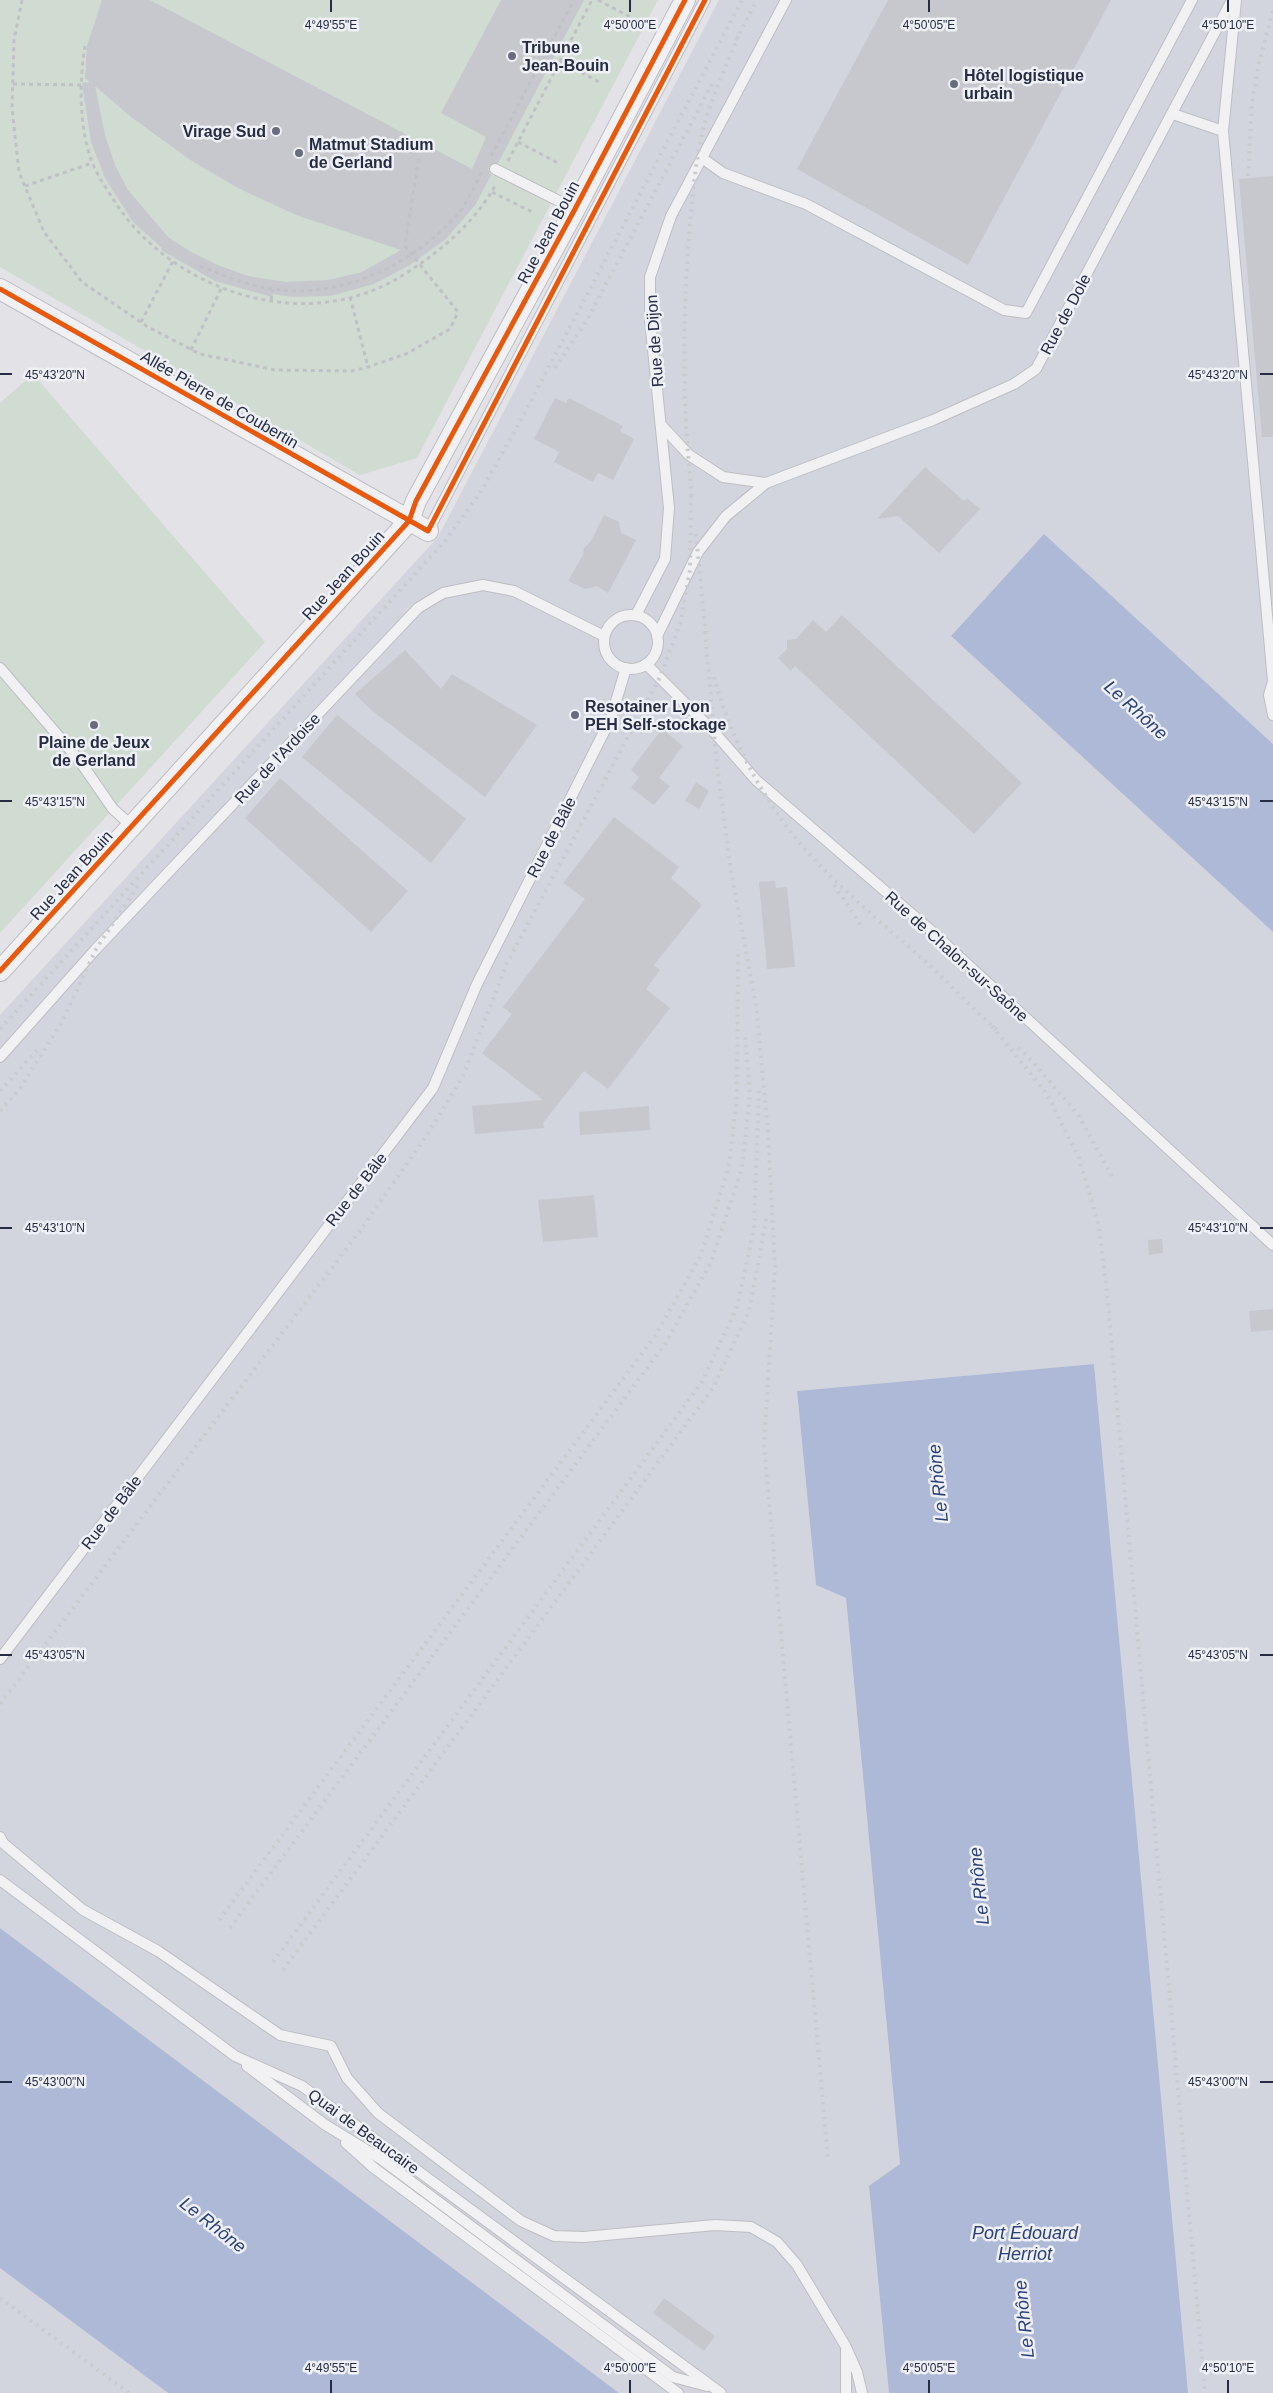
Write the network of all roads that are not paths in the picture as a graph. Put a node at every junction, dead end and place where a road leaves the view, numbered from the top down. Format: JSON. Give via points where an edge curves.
{"nodes":[{"id":1,"x":685,"y":0,"type":"edge"},
{"id":2,"x":705,"y":0,"type":"edge"},
{"id":3,"x":786,"y":0,"type":"edge"},
{"id":4,"x":1192,"y":0,"type":"edge"},
{"id":5,"x":1234,"y":0,"type":"edge"},
{"id":6,"x":1173,"y":114,"type":"junction"},
{"id":7,"x":1223,"y":131,"type":"junction"},
{"id":8,"x":702,"y":158,"type":"junction"},
{"id":9,"x":494,"y":168,"type":"road end"},
{"id":10,"x":575,"y":210,"type":"junction"},
{"id":11,"x":0,"y":289,"type":"edge"},
{"id":12,"x":662,"y":426,"type":"junction"},
{"id":13,"x":766,"y":483,"type":"junction"},
{"id":14,"x":409,"y":521,"type":"junction"},
{"id":15,"x":428,"y":531,"type":"joint"},
{"id":16,"x":636,"y":615,"type":"junction"},
{"id":17,"x":604,"y":636,"type":"junction"},
{"id":18,"x":657,"y":636,"type":"junction"},
{"id":19,"x":646,"y":664,"type":"junction"},
{"id":20,"x":0,"y":668,"type":"edge"},
{"id":21,"x":626,"y":668,"type":"junction"},
{"id":22,"x":1273,"y":682,"type":"edge"},
{"id":23,"x":1273,"y":715,"type":"edge"},
{"id":24,"x":132,"y":826,"type":"junction"},
{"id":25,"x":0,"y":971,"type":"edge"},
{"id":26,"x":0,"y":1057,"type":"edge"},
{"id":27,"x":1273,"y":1245,"type":"edge"},
{"id":28,"x":0,"y":1659,"type":"edge"},
{"id":29,"x":0,"y":1837,"type":"edge"},
{"id":30,"x":0,"y":1880,"type":"edge"},
{"id":31,"x":235,"y":2056,"type":"junction"},
{"id":32,"x":324,"y":2124,"type":"junction"},
{"id":33,"x":845,"y":2345,"type":"junction"},
{"id":34,"x":718,"y":2391,"type":"edge"},
{"id":35,"x":675,"y":2392,"type":"edge"},
{"id":36,"x":846,"y":2393,"type":"edge"},
{"id":37,"x":862,"y":2393,"type":"edge"}],
"edges":[{"from":1,"to":10,"type":"street","name":"Rue Jean Bouin"},
{"from":2,"to":15,"type":"lane","name":"Rue Jean Bouin"},
{"from":3,"to":8,"type":"lane","name":"Rue de Dijon"},
{"from":4,"to":8,"type":"lane","via":[[1026,313],[1004,310],[806,204],[723,173]]},
{"from":5,"to":6,"type":"lane","name":"Rue de Dole"},
{"from":5,"to":7,"type":"lane"},
{"from":6,"to":7,"type":"lane"},
{"from":6,"to":13,"type":"lane","name":"Rue de Dole","via":[[1036,369],[1014,384],[933,420]]},
{"from":7,"to":22,"type":"lane"},
{"from":8,"to":12,"type":"lane","name":"Rue de Dijon","via":[[671,216],[650,277],[650,320]]},
{"from":9,"to":10,"type":"lane"},
{"from":10,"to":14,"type":"street","name":"Rue Jean Bouin","via":[[416,501]]},
{"from":11,"to":14,"type":"street","name":"Allée Pierre de Coubertin"},
{"from":12,"to":13,"type":"lane","name":"Rue de Dole","via":[[689,455],[723,477]]},
{"from":12,"to":16,"type":"lane","name":"Rue de Dijon","via":[[669,508],[665,559]]},
{"from":13,"to":18,"type":"lane","name":"Rue de Dole","via":[[726,516],[698,552]]},
{"from":14,"to":15,"type":"street","name":"Allée Pierre de Coubertin"},
{"from":14,"to":24,"type":"street","name":"Rue Jean Bouin"},
{"from":16,"to":17,"type":"lane","via":[[620,617],[607,628]]},
{"from":16,"to":18,"type":"lane","via":[[650,623]]},
{"from":17,"to":21,"type":"lane","via":[[606,653]]},
{"from":17,"to":26,"type":"lane","name":"Rue de l'Ardoise","via":[[514,591],[483,585],[443,592],[418,608],[103,942]]},
{"from":18,"to":19,"type":"lane","via":[[656,652]]},
{"from":19,"to":21,"type":"lane"},
{"from":19,"to":27,"type":"lane","name":"Rue de Chalon-sur-Saône","via":[[714,732],[756,780],[928,928]]},
{"from":20,"to":24,"type":"lane","via":[[79,760],[113,809]]},
{"from":21,"to":28,"type":"lane","name":"Rue de Bâle","via":[[611,718],[477,984],[433,1088]]},
{"from":22,"to":23,"type":"lane","via":[[1269,695]]},
{"from":24,"to":25,"type":"street","name":"Rue Jean Bouin"},
{"from":29,"to":33,"type":"lane","via":[[3,1843],[83,1910],[158,1951],[280,2035],[331,2046],[347,2078],[378,2113],[521,2221],[554,2236],[584,2237],[716,2225],[751,2227],[777,2242],[797,2265]]},
{"from":30,"to":31,"type":"lane","name":"Quai de Beaucaire"},
{"from":31,"to":32,"type":"lane"},
{"from":31,"to":34,"type":"lane","name":"Quai de Beaucaire","via":[[302,2086]]},
{"from":32,"to":34,"type":"lane","via":[[381,2159],[673,2377]]},
{"from":32,"to":35,"type":"lane","via":[[374,2168]]},
{"from":33,"to":36,"type":"lane"},
{"from":33,"to":37,"type":"lane"}]}
